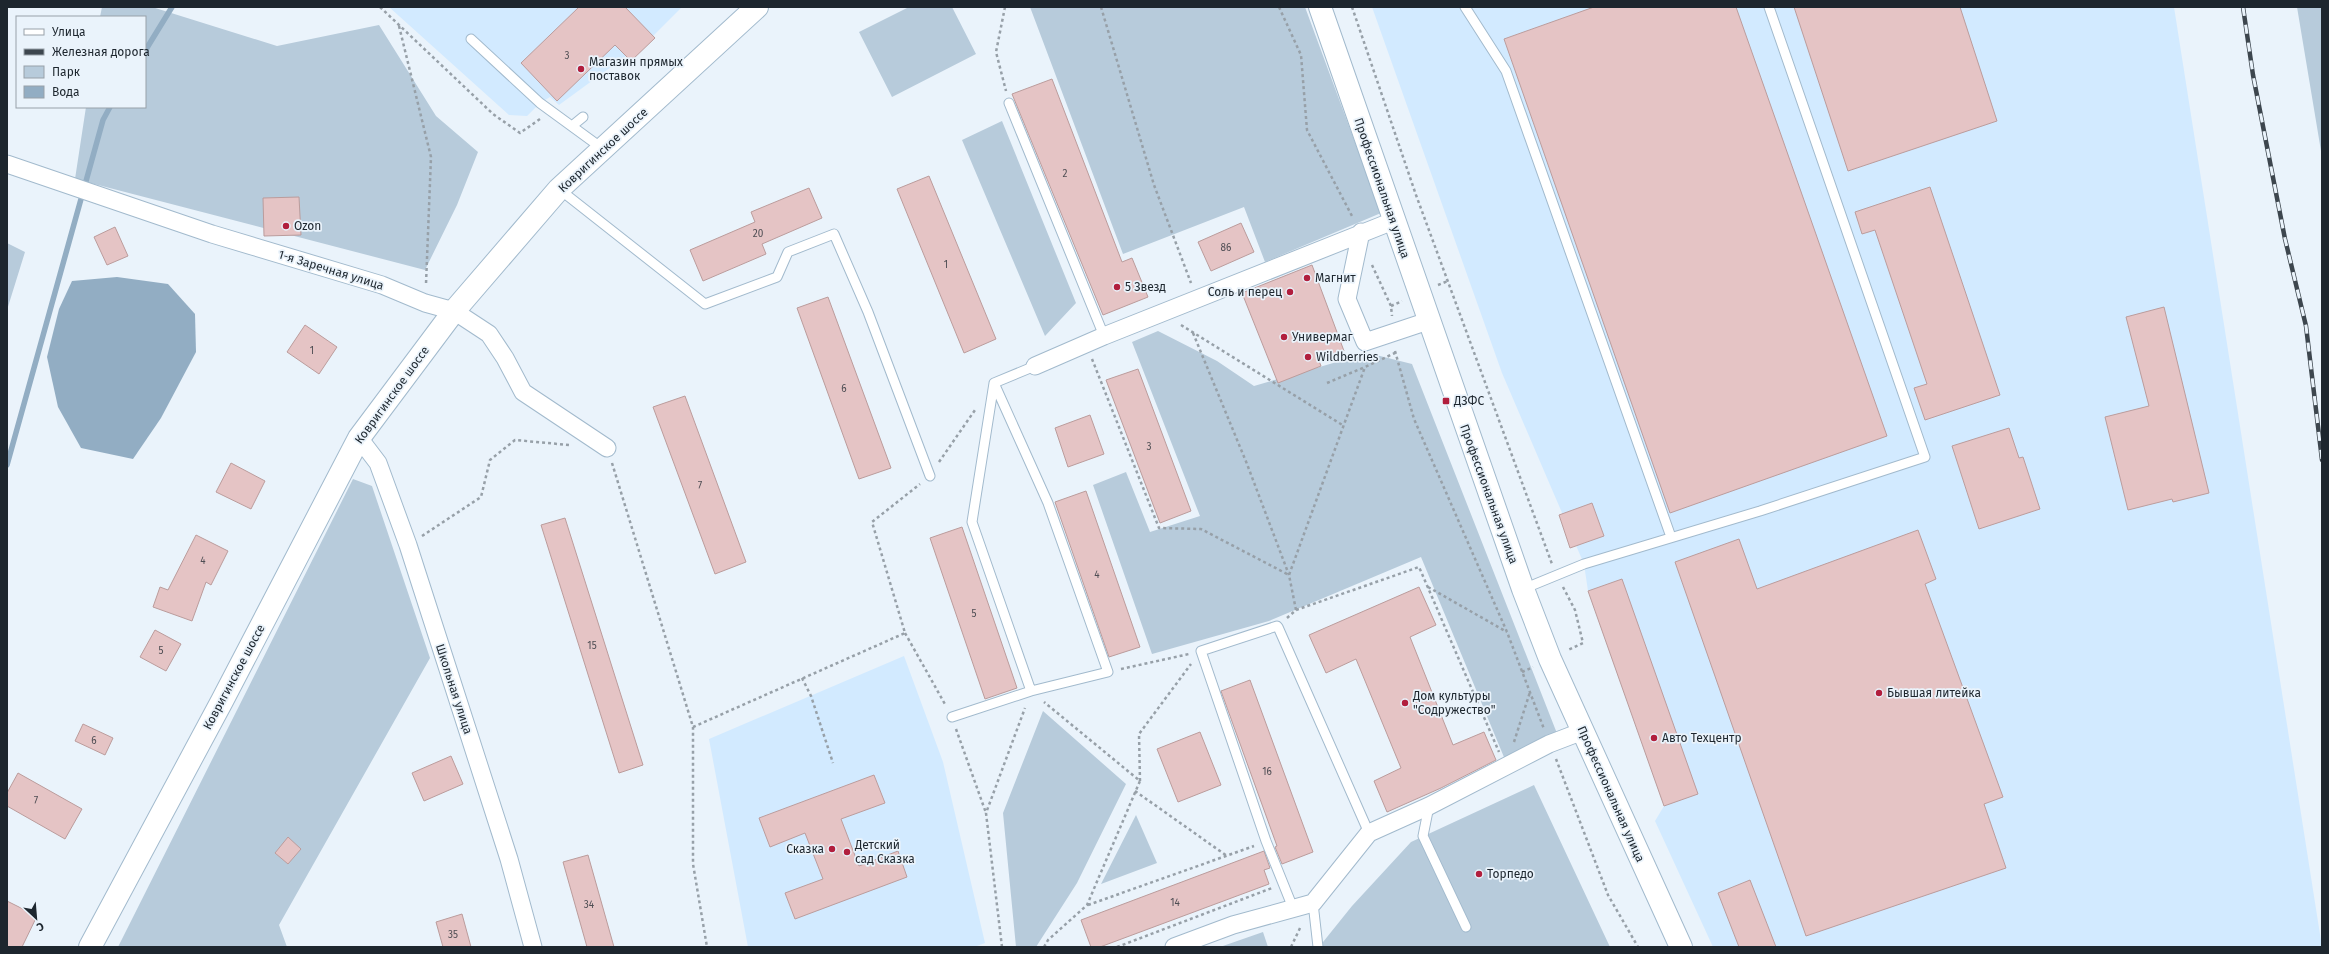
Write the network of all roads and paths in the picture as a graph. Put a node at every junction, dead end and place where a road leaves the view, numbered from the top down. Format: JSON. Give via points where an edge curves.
{"nodes":[{"id":1,"x":380,"y":7,"type":"edge"},
{"id":2,"x":757,"y":7,"type":"edge"},
{"id":3,"x":1005,"y":7,"type":"edge"},
{"id":4,"x":1101,"y":7,"type":"edge"},
{"id":5,"x":1279,"y":7,"type":"edge"},
{"id":6,"x":1320,"y":7,"type":"edge"},
{"id":7,"x":1352,"y":7,"type":"edge"},
{"id":8,"x":1466,"y":7,"type":"edge"},
{"id":9,"x":1769,"y":7,"type":"edge"},
{"id":10,"x":399,"y":26,"type":"junction"},
{"id":11,"x":472,"y":39,"type":"dead end"},
{"id":12,"x":1009,"y":103,"type":"joint"},
{"id":13,"x":551,"y":111,"type":"junction"},
{"id":14,"x":583,"y":117,"type":"dead end"},
{"id":15,"x":572,"y":126,"type":"junction"},
{"id":16,"x":603,"y":150,"type":"junction"},
{"id":17,"x":7,"y":164,"type":"edge"},
{"id":18,"x":559,"y":189,"type":"junction"},
{"id":19,"x":1393,"y":221,"type":"junction"},
{"id":20,"x":1361,"y":232,"type":"junction"},
{"id":21,"x":1197,"y":298,"type":"junction"},
{"id":22,"x":425,"y":303,"type":"junction"},
{"id":23,"x":454,"y":311,"type":"junction"},
{"id":24,"x":1161,"y":313,"type":"junction"},
{"id":25,"x":1428,"y":321,"type":"junction"},
{"id":26,"x":1194,"y":333,"type":"junction"},
{"id":27,"x":1393,"y":334,"type":"junction"},
{"id":28,"x":1104,"y":336,"type":"junction"},
{"id":29,"x":1086,"y":344,"type":"junction"},
{"id":30,"x":1395,"y":353,"type":"junction"},
{"id":31,"x":1035,"y":366,"type":"joint"},
{"id":32,"x":1365,"y":367,"type":"junction"},
{"id":33,"x":994,"y":382,"type":"junction"},
{"id":34,"x":1327,"y":383,"type":"dead end"},
{"id":35,"x":977,"y":407,"type":"dead end"},
{"id":36,"x":1344,"y":426,"type":"junction"},
{"id":37,"x":359,"y":438,"type":"junction"},
{"id":38,"x":576,"y":445,"type":"dead end"},
{"id":39,"x":607,"y":448,"type":"joint"},
{"id":40,"x":930,"y":476,"type":"junction"},
{"id":41,"x":1671,"y":537,"type":"junction"},
{"id":42,"x":408,"y":545,"type":"junction"},
{"id":43,"x":1289,"y":575,"type":"junction"},
{"id":44,"x":1557,"y":575,"type":"junction"},
{"id":45,"x":1428,"y":587,"type":"junction"},
{"id":46,"x":1523,"y":589,"type":"junction"},
{"id":47,"x":1296,"y":610,"type":"junction"},
{"id":48,"x":1278,"y":626,"type":"junction"},
{"id":49,"x":1507,"y":632,"type":"junction"},
{"id":50,"x":1201,"y":651,"type":"junction"},
{"id":51,"x":1550,"y":659,"type":"junction"},
{"id":52,"x":1108,"y":672,"type":"junction"},
{"id":53,"x":1522,"y":672,"type":"junction"},
{"id":54,"x":802,"y":678,"type":"junction"},
{"id":55,"x":1031,"y":691,"type":"junction"},
{"id":56,"x":1530,"y":692,"type":"junction"},
{"id":57,"x":952,"y":717,"type":"dead end"},
{"id":58,"x":693,"y":727,"type":"junction"},
{"id":59,"x":1583,"y":731,"type":"junction"},
{"id":60,"x":1549,"y":744,"type":"junction"},
{"id":61,"x":833,"y":763,"type":"dead end"},
{"id":62,"x":1505,"y":767,"type":"junction"},
{"id":63,"x":1140,"y":781,"type":"junction"},
{"id":64,"x":1135,"y":791,"type":"junction"},
{"id":65,"x":1429,"y":806,"type":"junction"},
{"id":66,"x":1369,"y":833,"type":"junction"},
{"id":67,"x":1266,"y":841,"type":"junction"},
{"id":68,"x":1227,"y":856,"type":"junction"},
{"id":69,"x":1283,"y":884,"type":"junction"},
{"id":70,"x":1313,"y":903,"type":"junction"},
{"id":71,"x":1087,"y":905,"type":"junction"},
{"id":72,"x":1293,"y":908,"type":"junction"},
{"id":73,"x":1466,"y":927,"type":"dead end"},
{"id":74,"x":90,"y":947,"type":"edge"},
{"id":75,"x":533,"y":947,"type":"edge"},
{"id":76,"x":707,"y":947,"type":"edge"},
{"id":77,"x":1002,"y":947,"type":"edge"},
{"id":78,"x":1044,"y":947,"type":"edge"},
{"id":79,"x":1117,"y":947,"type":"edge"},
{"id":80,"x":1174,"y":947,"type":"edge"},
{"id":81,"x":1318,"y":947,"type":"edge"},
{"id":82,"x":1638,"y":947,"type":"edge"},
{"id":83,"x":1681,"y":947,"type":"edge"}],
"edges":[{"from":1,"to":10,"type":"path"},
{"from":2,"to":16,"type":"main road","name":"Ковригинское шоссе"},
{"from":3,"to":12,"type":"path","via":[[996,52]]},
{"from":4,"to":21,"type":"path","via":[[1154,185]]},
{"from":5,"to":20,"type":"path","via":[[1301,55],[1306,130]]},
{"from":6,"to":19,"type":"main road","name":"Профессиональная улица"},
{"from":7,"to":44,"type":"path","via":[[1416,195]]},
{"from":8,"to":41,"type":"lane","via":[[1506,71]]},
{"from":9,"to":41,"type":"lane","via":[[1925,457]]},
{"from":10,"to":13,"type":"path","via":[[493,114],[520,133]]},
{"from":10,"to":22,"type":"path","via":[[431,157]]},
{"from":11,"to":13,"type":"lane"},
{"from":12,"to":28,"type":"lane"},
{"from":13,"to":15,"type":"lane"},
{"from":14,"to":15,"type":"lane"},
{"from":15,"to":16,"type":"lane"},
{"from":16,"to":18,"type":"main road","name":"Ковригинское шоссе"},
{"from":17,"to":22,"type":"street","name":"1-я Заречная улица","via":[[212,234],[382,285]]},
{"from":18,"to":23,"type":"main road","name":"Ковригинское шоссе"},
{"from":18,"to":40,"type":"lane","via":[[705,304],[777,277],[788,252],[834,234],[868,312]]},
{"from":19,"to":20,"type":"street"},
{"from":19,"to":25,"type":"main road","name":"Профессиональная улица"},
{"from":20,"to":21,"type":"street"},
{"from":20,"to":27,"type":"path","via":[[1367,253],[1391,306]]},
{"from":20,"to":27,"type":"street","via":[[1348,299],[1365,342]]},
{"from":21,"to":24,"type":"street"},
{"from":22,"to":23,"type":"street","name":"1-я Заречная улица"},
{"from":23,"to":37,"type":"main road","name":"Ковригинское шоссе"},
{"from":23,"to":39,"type":"street","name":"1-я Заречная улица","via":[[489,334],[523,392]]},
{"from":24,"to":26,"type":"path"},
{"from":24,"to":28,"type":"street"},
{"from":25,"to":27,"type":"street"},
{"from":25,"to":46,"type":"main road","name":"Профессиональная улица"},
{"from":26,"to":36,"type":"path"},
{"from":26,"to":43,"type":"path"},
{"from":27,"to":30,"type":"path"},
{"from":28,"to":29,"type":"street"},
{"from":29,"to":31,"type":"street"},
{"from":29,"to":43,"type":"path","via":[[1159,528],[1201,529]]},
{"from":30,"to":32,"type":"path"},
{"from":30,"to":49,"type":"path","via":[[1414,419]]},
{"from":31,"to":33,"type":"lane"},
{"from":32,"to":34,"type":"path"},
{"from":32,"to":36,"type":"path"},
{"from":33,"to":52,"type":"lane","via":[[1048,503]]},
{"from":33,"to":55,"type":"lane","via":[[972,522]]},
{"from":35,"to":40,"type":"path"},
{"from":36,"to":43,"type":"path"},
{"from":37,"to":42,"type":"street","name":"Школьная улица","via":[[378,463]]},
{"from":37,"to":74,"type":"main road","name":"Ковригинское шоссе"},
{"from":38,"to":42,"type":"path","via":[[515,440],[490,460],[481,497]]},
{"from":39,"to":58,"type":"path"},
{"from":40,"to":54,"type":"path","via":[[872,522],[905,632]]},
{"from":41,"to":44,"type":"lane"},
{"from":42,"to":75,"type":"street","name":"Школьная улица","via":[[509,859]]},
{"from":43,"to":47,"type":"path"},
{"from":44,"to":46,"type":"lane"},
{"from":44,"to":51,"type":"path","via":[[1575,610],[1583,643]]},
{"from":45,"to":47,"type":"path","via":[[1419,567]]},
{"from":45,"to":49,"type":"path"},
{"from":45,"to":62,"type":"path"},
{"from":46,"to":51,"type":"main road","name":"Профессиональная улица"},
{"from":47,"to":48,"type":"path"},
{"from":48,"to":50,"type":"lane"},
{"from":48,"to":66,"type":"lane"},
{"from":49,"to":53,"type":"path"},
{"from":50,"to":52,"type":"path"},
{"from":50,"to":63,"type":"path","via":[[1139,734]]},
{"from":50,"to":67,"type":"lane"},
{"from":51,"to":53,"type":"path"},
{"from":51,"to":59,"type":"main road","name":"Профессиональная улица"},
{"from":52,"to":55,"type":"lane"},
{"from":53,"to":56,"type":"path"},
{"from":54,"to":58,"type":"path"},
{"from":54,"to":61,"type":"path","via":[[811,696]]},
{"from":55,"to":57,"type":"lane"},
{"from":55,"to":63,"type":"path"},
{"from":55,"to":77,"type":"path","via":[[986,813]]},
{"from":56,"to":60,"type":"path"},
{"from":56,"to":62,"type":"path"},
{"from":58,"to":76,"type":"path","via":[[693,864]]},
{"from":59,"to":60,"type":"street"},
{"from":59,"to":83,"type":"main road","name":"Профессиональная улица"},
{"from":60,"to":62,"type":"street"},
{"from":60,"to":82,"type":"path","via":[[1608,895]]},
{"from":62,"to":65,"type":"street"},
{"from":63,"to":64,"type":"path"},
{"from":64,"to":68,"type":"path"},
{"from":64,"to":71,"type":"path"},
{"from":65,"to":66,"type":"street"},
{"from":65,"to":73,"type":"lane","via":[[1423,836]]},
{"from":66,"to":70,"type":"street"},
{"from":67,"to":68,"type":"path"},
{"from":67,"to":69,"type":"lane"},
{"from":68,"to":71,"type":"path"},
{"from":69,"to":72,"type":"lane"},
{"from":69,"to":79,"type":"path"},
{"from":70,"to":72,"type":"street"},
{"from":70,"to":81,"type":"lane"},
{"from":71,"to":78,"type":"path","via":[[1048,940]]},
{"from":72,"to":80,"type":"street","via":[[1232,925]]}]}
